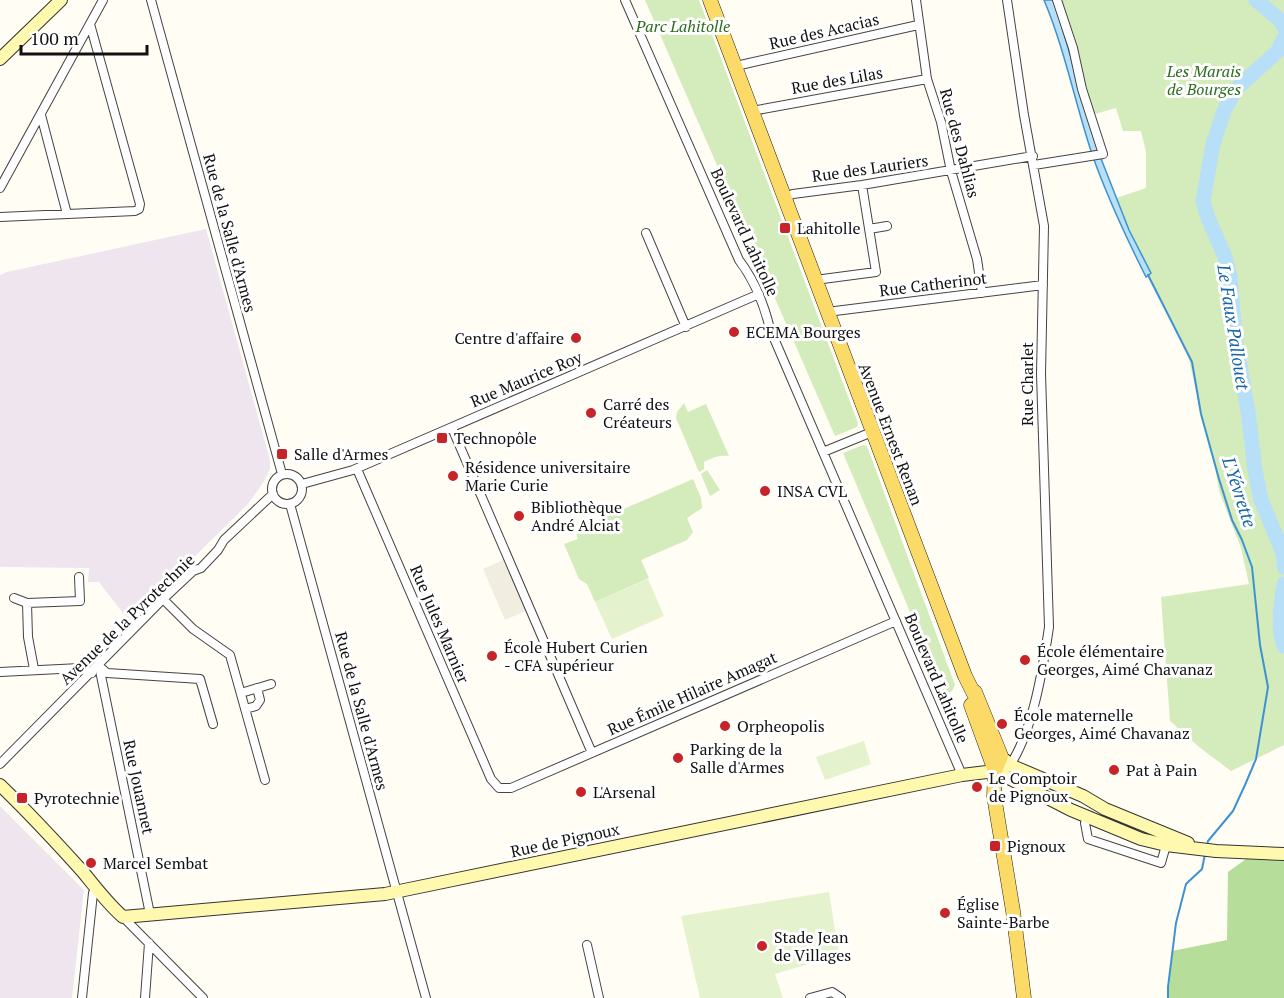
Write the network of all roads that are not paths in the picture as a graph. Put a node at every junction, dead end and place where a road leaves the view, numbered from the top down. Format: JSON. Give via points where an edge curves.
{"nodes":[{"id":1,"x":61,"y":0,"type":"edge"},
{"id":2,"x":103,"y":0,"type":"edge"},
{"id":3,"x":151,"y":0,"type":"edge"},
{"id":4,"x":625,"y":0,"type":"edge"},
{"id":5,"x":711,"y":0,"type":"edge"},
{"id":6,"x":916,"y":0,"type":"edge"},
{"id":7,"x":1007,"y":0,"type":"edge"},
{"id":8,"x":1057,"y":0,"type":"edge"},
{"id":9,"x":90,"y":24,"type":"junction"},
{"id":10,"x":918,"y":25,"type":"junction"},
{"id":11,"x":0,"y":59,"type":"edge"},
{"id":12,"x":736,"y":66,"type":"junction"},
{"id":13,"x":927,"y":79,"type":"junction"},
{"id":14,"x":752,"y":111,"type":"junction"},
{"id":15,"x":41,"y":115,"type":"junction"},
{"id":16,"x":1033,"y":160,"type":"junction"},
{"id":17,"x":951,"y":171,"type":"junction"},
{"id":18,"x":862,"y":185,"type":"junction"},
{"id":19,"x":0,"y":188,"type":"edge"},
{"id":20,"x":783,"y":198,"type":"junction"},
{"id":21,"x":67,"y":214,"type":"junction"},
{"id":22,"x":0,"y":217,"type":"edge"},
{"id":23,"x":887,"y":226,"type":"dead end"},
{"id":24,"x":869,"y":229,"type":"junction"},
{"id":25,"x":646,"y":233,"type":"dead end"},
{"id":26,"x":815,"y":280,"type":"junction"},
{"id":27,"x":1043,"y":285,"type":"junction"},
{"id":28,"x":982,"y":293,"type":"junction"},
{"id":29,"x":759,"y":294,"type":"junction"},
{"id":30,"x":827,"y":312,"type":"junction"},
{"id":31,"x":686,"y":327,"type":"junction"},
{"id":32,"x":452,"y":428,"type":"junction"},
{"id":33,"x":872,"y":432,"type":"junction"},
{"id":34,"x":823,"y":452,"type":"junction"},
{"id":35,"x":357,"y":469,"type":"junction"},
{"id":36,"x":282,"y":474,"type":"junction"},
{"id":37,"x":302,"y":484,"type":"junction"},
{"id":38,"x":273,"y":494,"type":"junction"},
{"id":39,"x":290,"y":504,"type":"junction"},
{"id":40,"x":79,"y":577,"type":"dead end"},
{"id":41,"x":14,"y":598,"type":"dead end"},
{"id":42,"x":163,"y":599,"type":"junction"},
{"id":43,"x":27,"y":603,"type":"junction"},
{"id":44,"x":896,"y":621,"type":"junction"},
{"id":45,"x":34,"y":669,"type":"junction"},
{"id":46,"x":95,"y":670,"type":"junction"},
{"id":47,"x":0,"y":672,"type":"edge"},
{"id":48,"x":965,"y":676,"type":"junction"},
{"id":49,"x":271,"y":684,"type":"dead end"},
{"id":50,"x":257,"y":688,"type":"junction"},
{"id":51,"x":241,"y":693,"type":"junction"},
{"id":52,"x":245,"y":709,"type":"junction"},
{"id":53,"x":213,"y":724,"type":"dead end"},
{"id":54,"x":592,"y":753,"type":"junction"},
{"id":55,"x":1005,"y":760,"type":"junction"},
{"id":56,"x":0,"y":764,"type":"edge"},
{"id":57,"x":995,"y":771,"type":"junction"},
{"id":58,"x":962,"y":775,"type":"junction"},
{"id":59,"x":265,"y":780,"type":"dead end"},
{"id":60,"x":0,"y":785,"type":"edge"},
{"id":61,"x":499,"y":788,"type":"joint"},
{"id":62,"x":0,"y":793,"type":"edge"},
{"id":63,"x":1105,"y":809,"type":"junction"},
{"id":64,"x":1088,"y":817,"type":"junction"},
{"id":65,"x":1168,"y":841,"type":"junction"},
{"id":66,"x":1284,"y":854,"type":"edge"},
{"id":67,"x":95,"y":890,"type":"junction"},
{"id":68,"x":396,"y":892,"type":"junction"},
{"id":69,"x":150,"y":914,"type":"junction"},
{"id":70,"x":123,"y":917,"type":"junction"},
{"id":71,"x":149,"y":943,"type":"junction"},
{"id":72,"x":587,"y":945,"type":"dead end"},
{"id":73,"x":82,"y":998,"type":"edge"},
{"id":74,"x":145,"y":998,"type":"edge"},
{"id":75,"x":203,"y":998,"type":"edge"},
{"id":76,"x":426,"y":998,"type":"edge"},
{"id":77,"x":599,"y":998,"type":"edge"},
{"id":78,"x":810,"y":998,"type":"edge"},
{"id":79,"x":841,"y":998,"type":"edge"},
{"id":80,"x":1024,"y":998,"type":"edge"}],
"edges":[{"from":1,"to":11,"type":"main road"},
{"from":2,"to":9,"type":"street"},
{"from":3,"to":36,"type":"street","name":"Rue de la Salle d'Armes"},
{"from":4,"to":29,"type":"street","name":"Boulevard Lahitolle","via":[[739,260]]},
{"from":5,"to":12,"type":"main road","name":"Avenue Ernest Renan"},
{"from":6,"to":10,"type":"street","name":"Rue des Dahlias"},
{"from":7,"to":16,"type":"street","name":"Rue Charlet"},
{"from":8,"to":16,"type":"street","name":"Rue des Lauriers","via":[[1073,48],[1098,155]]},
{"from":9,"to":15,"type":"street"},
{"from":9,"to":21,"type":"street","via":[[140,204],[135,211]]},
{"from":10,"to":12,"type":"street","name":"Rue des Acacias"},
{"from":10,"to":13,"type":"street","name":"Rue des Dahlias"},
{"from":12,"to":14,"type":"main road","name":"Avenue Ernest Renan"},
{"from":13,"to":14,"type":"street","name":"Rue des Lilas"},
{"from":13,"to":17,"type":"street","name":"Rue des Dahlias"},
{"from":14,"to":20,"type":"main road","name":"Avenue Ernest Renan"},
{"from":15,"to":19,"type":"street"},
{"from":15,"to":21,"type":"street"},
{"from":16,"to":17,"type":"street","name":"Rue des Lauriers"},
{"from":16,"to":27,"type":"street","name":"Rue Charlet","via":[[1044,226]]},
{"from":17,"to":18,"type":"street","name":"Rue des Lauriers"},
{"from":17,"to":28,"type":"street","name":"Rue des Dahlias","via":[[977,259]]},
{"from":18,"to":20,"type":"street","name":"Rue des Lauriers"},
{"from":18,"to":24,"type":"street"},
{"from":20,"to":26,"type":"main road","name":"Avenue Ernest Renan"},
{"from":21,"to":22,"type":"street"},
{"from":23,"to":24,"type":"street"},
{"from":24,"to":26,"type":"street","via":[[876,272]]},
{"from":25,"to":31,"type":"street"},
{"from":26,"to":30,"type":"main road","name":"Avenue Ernest Renan"},
{"from":27,"to":28,"type":"street","name":"Rue Catherinot"},
{"from":27,"to":55,"type":"street","name":"Rue Charlet","via":[[1042,426],[1049,627],[1043,669],[1018,753]]},
{"from":28,"to":30,"type":"street","name":"Rue Catherinot"},
{"from":29,"to":31,"type":"street","name":"Rue Maurice Roy"},
{"from":29,"to":34,"type":"street","name":"Boulevard Lahitolle"},
{"from":30,"to":33,"type":"main road","name":"Avenue Ernest Renan"},
{"from":31,"to":32,"type":"street","name":"Rue Maurice Roy"},
{"from":32,"to":35,"type":"street","name":"Rue Maurice Roy"},
{"from":32,"to":54,"type":"street"},
{"from":33,"to":34,"type":"street"},
{"from":33,"to":48,"type":"main road","name":"Avenue Ernest Renan"},
{"from":34,"to":44,"type":"street","name":"Boulevard Lahitolle"},
{"from":35,"to":37,"type":"street","name":"Rue Maurice Roy"},
{"from":35,"to":61,"type":"street","name":"Rue Jules Marnier","via":[[491,779]]},
{"from":36,"to":37,"type":"street","via":[[294,475]]},
{"from":36,"to":38,"type":"street","via":[[274,483]]},
{"from":37,"to":39,"type":"street","via":[[302,493]]},
{"from":38,"to":39,"type":"street","via":[[277,500]]},
{"from":38,"to":42,"type":"street","name":"Avenue de la Pyrotechnie","via":[[224,540],[201,568]]},
{"from":39,"to":68,"type":"street","name":"Rue de la Salle d'Armes"},
{"from":40,"to":43,"type":"street","via":[[80,601]]},
{"from":41,"to":43,"type":"street"},
{"from":42,"to":46,"type":"street","name":"Avenue de la Pyrotechnie"},
{"from":42,"to":51,"type":"street","via":[[193,629],[230,655]]},
{"from":43,"to":45,"type":"street"},
{"from":44,"to":54,"type":"street","name":"Rue Émile Hilaire Amagat"},
{"from":44,"to":58,"type":"street","name":"Boulevard Lahitolle"},
{"from":45,"to":46,"type":"street"},
{"from":45,"to":47,"type":"street"},
{"from":46,"to":53,"type":"street","via":[[200,680]]},
{"from":46,"to":56,"type":"street","name":"Avenue de la Pyrotechnie"},
{"from":46,"to":69,"type":"street","name":"Rue Jouannet"},
{"from":48,"to":55,"type":"main road","name":"Avenue Ernest Renan","via":[[971,679]]},
{"from":48,"to":57,"type":"main road","name":"Avenue Ernest Renan","via":[[972,712]]},
{"from":49,"to":50,"type":"street"},
{"from":50,"to":51,"type":"street"},
{"from":50,"to":52,"type":"street","via":[[260,700],[256,706]]},
{"from":51,"to":52,"type":"street"},
{"from":52,"to":59,"type":"street"},
{"from":54,"to":61,"type":"street","name":"Rue Émile Hilaire Amagat","via":[[511,788]]},
{"from":55,"to":57,"type":"main road"},
{"from":55,"to":63,"type":"main road"},
{"from":57,"to":58,"type":"main road","name":"Rue de Pignoux"},
{"from":57,"to":63,"type":"main road","via":[[1017,775]]},
{"from":57,"to":64,"type":"main road"},
{"from":57,"to":80,"type":"main road","via":[[994,796]]},
{"from":58,"to":68,"type":"main road","name":"Rue de Pignoux"},
{"from":60,"to":67,"type":"main road","via":[[33,816]]},
{"from":62,"to":67,"type":"main road"},
{"from":63,"to":65,"type":"main road"},
{"from":64,"to":65,"type":"main road","via":[[1141,839]]},
{"from":64,"to":65,"type":"street","via":[[1088,839],[1161,863]]},
{"from":65,"to":66,"type":"main road","via":[[1216,851]]},
{"from":67,"to":70,"type":"main road"},
{"from":67,"to":73,"type":"street"},
{"from":68,"to":69,"type":"main road","name":"Rue de Pignoux"},
{"from":68,"to":76,"type":"street","name":"Rue de la Salle d'Armes"},
{"from":69,"to":70,"type":"main road","name":"Rue de Pignoux"},
{"from":70,"to":71,"type":"street"},
{"from":71,"to":74,"type":"street"},
{"from":71,"to":75,"type":"street"},
{"from":72,"to":77,"type":"street"},
{"from":78,"to":79,"type":"street","via":[[832,992]]}]}
